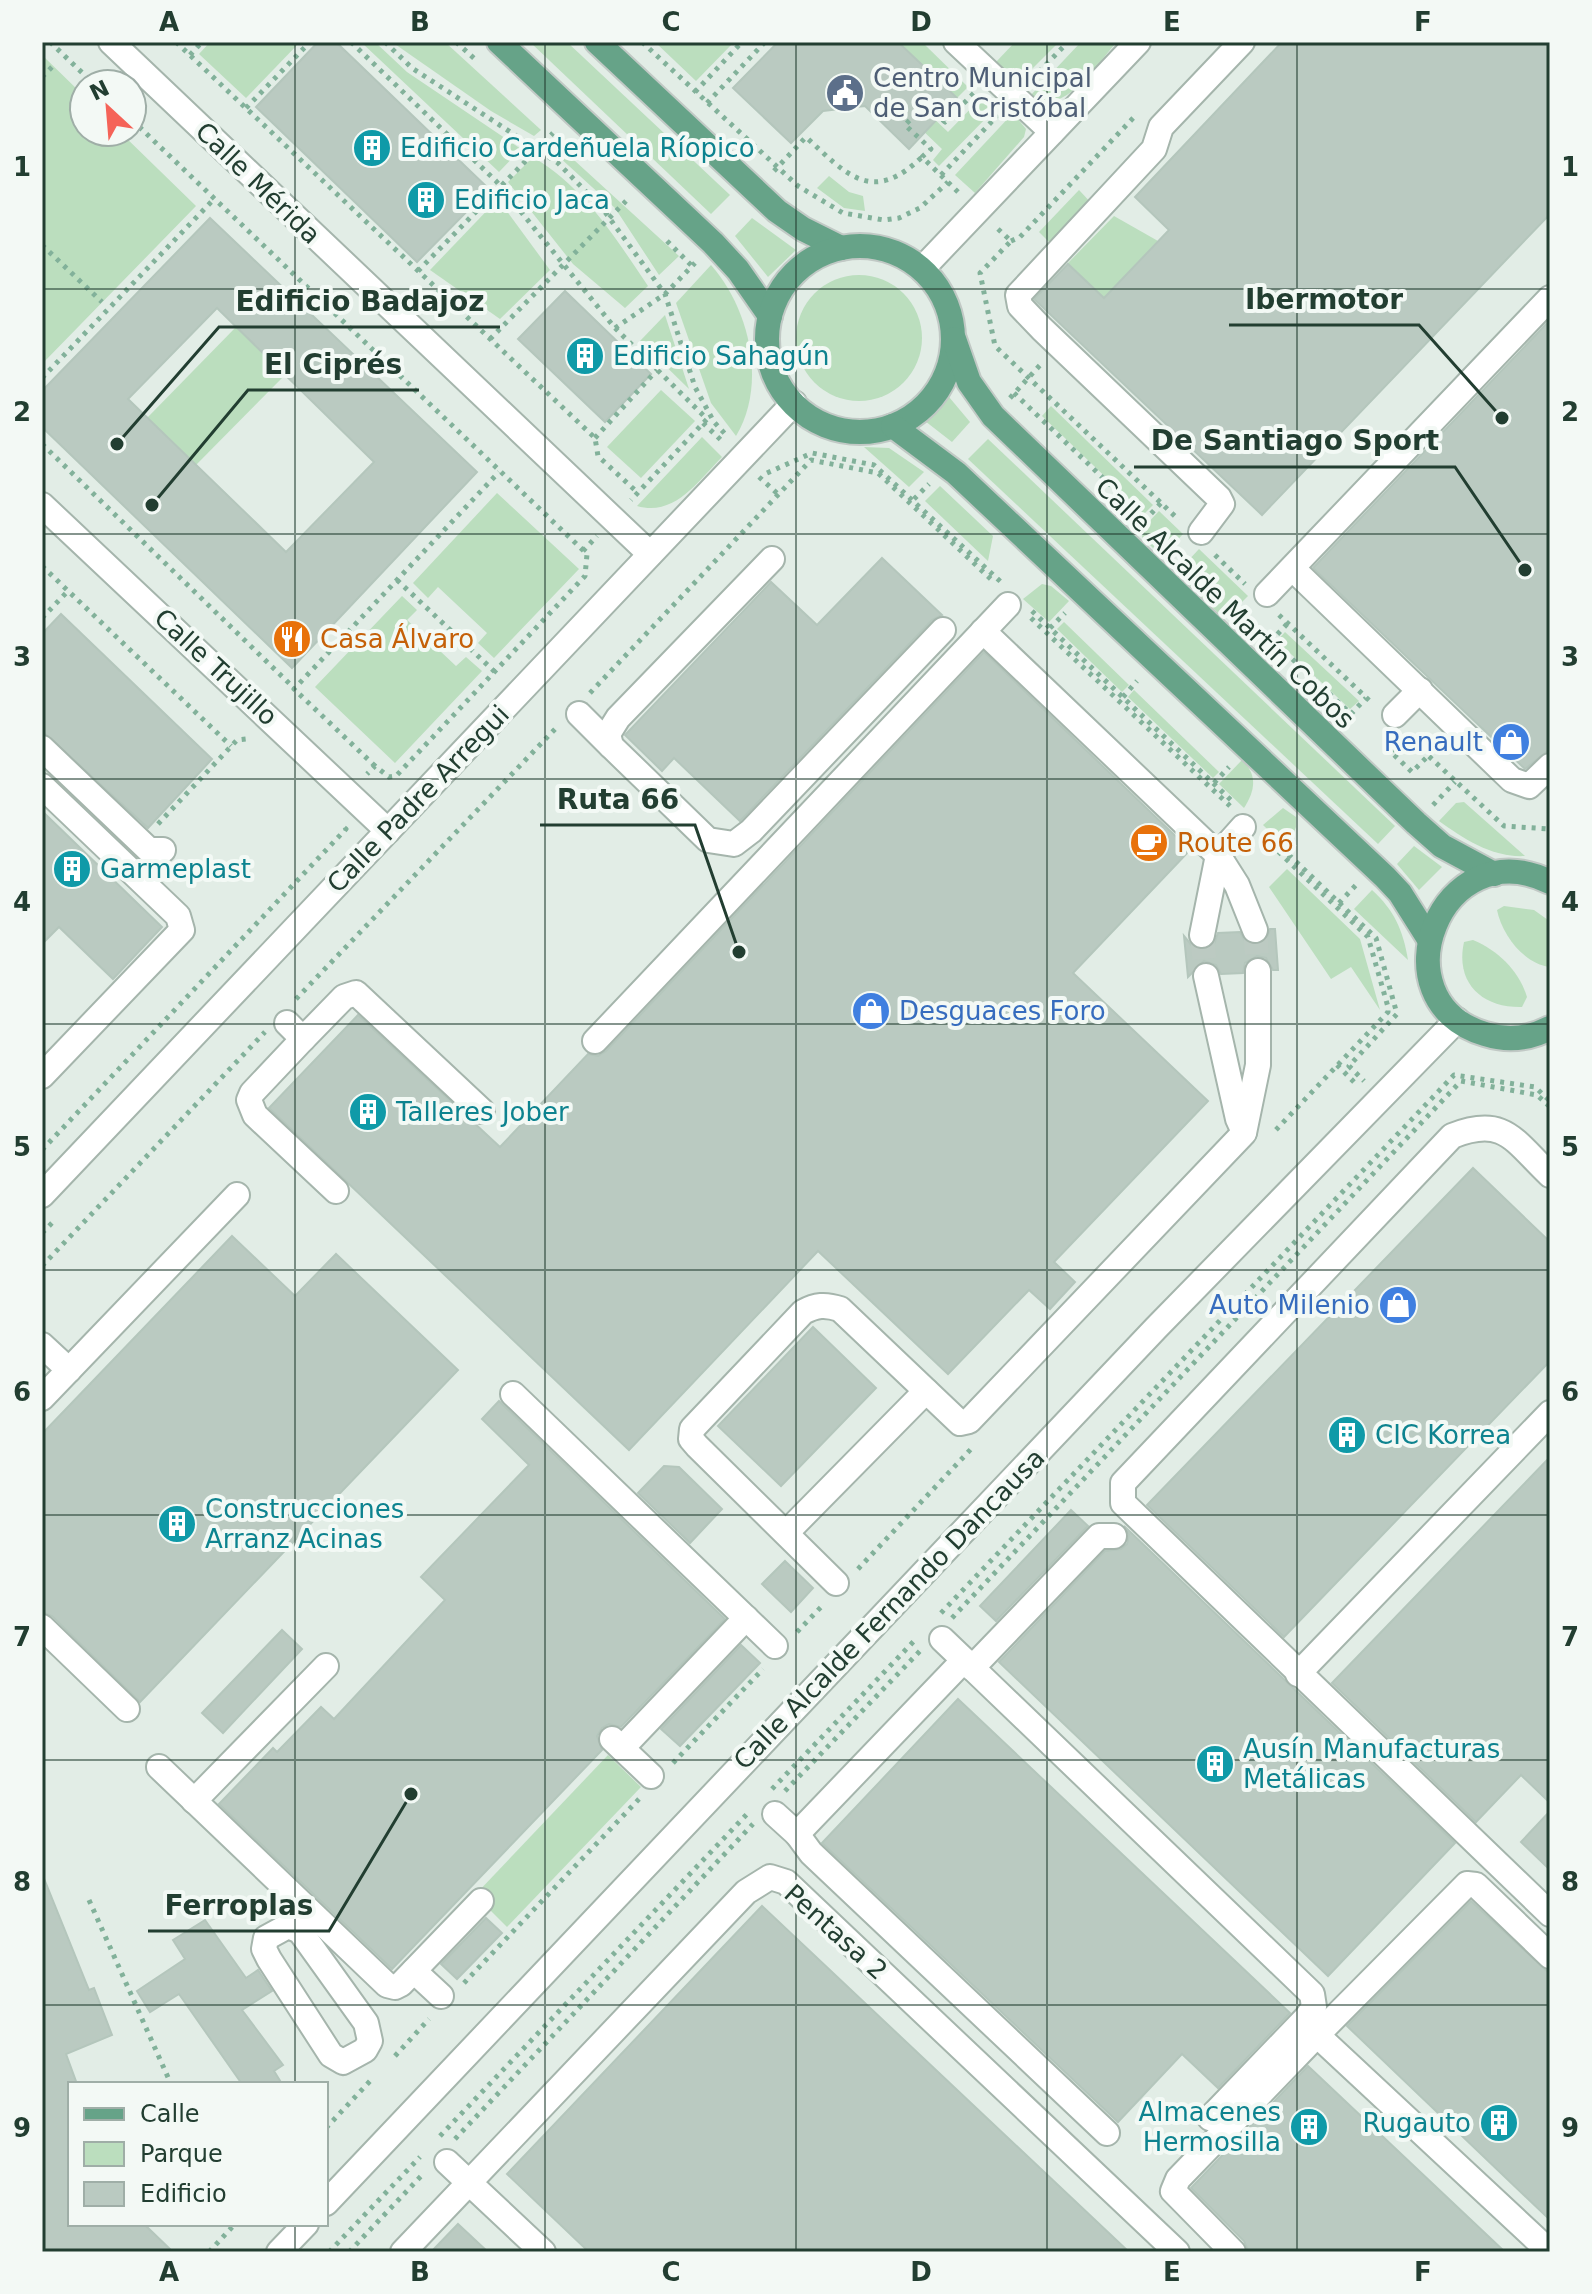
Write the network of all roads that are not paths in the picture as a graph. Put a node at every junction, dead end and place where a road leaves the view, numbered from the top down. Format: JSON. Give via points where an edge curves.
{"nodes":[{"id":1,"x":111,"y":42,"type":"edge"},
{"id":2,"x":499,"y":42,"type":"edge"},
{"id":3,"x":597,"y":42,"type":"edge"},
{"id":4,"x":956,"y":42,"type":"edge"},
{"id":5,"x":1138,"y":42,"type":"edge"},
{"id":6,"x":1242,"y":42,"type":"edge"},
{"id":7,"x":1052,"y":132,"type":"junction"},
{"id":8,"x":841,"y":248,"type":"junction"},
{"id":9,"x":922,"y":269,"type":"junction"},
{"id":10,"x":1550,"y":298,"type":"edge"},
{"id":11,"x":770,"y":316,"type":"junction"},
{"id":12,"x":954,"y":339,"type":"junction"},
{"id":13,"x":794,"y":403,"type":"junction"},
{"id":14,"x":893,"y":426,"type":"junction"},
{"id":15,"x":42,"y":505,"type":"edge"},
{"id":16,"x":1201,"y":532,"type":"dead end"},
{"id":17,"x":650,"y":554,"type":"junction"},
{"id":18,"x":772,"y":559,"type":"dead end"},
{"id":19,"x":1293,"y":569,"type":"junction"},
{"id":20,"x":1014,"y":600,"type":"road end"},
{"id":21,"x":1269,"y":601,"type":"road end"},
{"id":22,"x":943,"y":630,"type":"dead end"},
{"id":23,"x":983,"y":631,"type":"junction"},
{"id":24,"x":1420,"y":690,"type":"junction"},
{"id":25,"x":576,"y":711,"type":"road end"},
{"id":26,"x":1390,"y":717,"type":"road end"},
{"id":27,"x":611,"y":746,"type":"junction"},
{"id":28,"x":42,"y":748,"type":"edge"},
{"id":29,"x":1550,"y":766,"type":"edge"},
{"id":30,"x":42,"y":786,"type":"edge"},
{"id":31,"x":1249,"y":823,"type":"road end"},
{"id":32,"x":388,"y":831,"type":"junction"},
{"id":33,"x":152,"y":846,"type":"road end"},
{"id":34,"x":1218,"y":855,"type":"junction"},
{"id":35,"x":1494,"y":874,"type":"junction"},
{"id":36,"x":1550,"y":882,"type":"edge"},
{"id":37,"x":1255,"y":930,"type":"tunnel mouth"},
{"id":38,"x":1202,"y":935,"type":"tunnel mouth"},
{"id":39,"x":1429,"y":939,"type":"junction"},
{"id":40,"x":1258,"y":971,"type":"tunnel mouth"},
{"id":41,"x":1206,"y":976,"type":"tunnel mouth"},
{"id":42,"x":1457,"y":1020,"type":"junction"},
{"id":43,"x":1546,"y":1035,"type":"edge"},
{"id":44,"x":595,"y":1041,"type":"dead end"},
{"id":45,"x":42,"y":1076,"type":"edge"},
{"id":46,"x":482,"y":1111,"type":"dead end"},
{"id":47,"x":1255,"y":1139,"type":"junction"},
{"id":48,"x":1550,"y":1175,"type":"edge"},
{"id":49,"x":336,"y":1191,"type":"dead end"},
{"id":50,"x":42,"y":1195,"type":"edge"},
{"id":51,"x":237,"y":1195,"type":"dead end"},
{"id":52,"x":42,"y":1345,"type":"edge"},
{"id":53,"x":69,"y":1370,"type":"junction"},
{"id":54,"x":926,"y":1391,"type":"junction"},
{"id":55,"x":513,"y":1394,"type":"dead end"},
{"id":56,"x":42,"y":1398,"type":"edge"},
{"id":57,"x":1550,"y":1413,"type":"edge"},
{"id":58,"x":786,"y":1533,"type":"junction"},
{"id":59,"x":1114,"y":1536,"type":"dead end"},
{"id":60,"x":836,"y":1583,"type":"dead end"},
{"id":61,"x":746,"y":1618,"type":"junction"},
{"id":62,"x":42,"y":1627,"type":"edge"},
{"id":63,"x":942,"y":1639,"type":"dead end"},
{"id":64,"x":775,"y":1646,"type":"dead end"},
{"id":65,"x":968,"y":1664,"type":"junction"},
{"id":66,"x":326,"y":1666,"type":"dead end"},
{"id":67,"x":1298,"y":1674,"type":"junction"},
{"id":68,"x":127,"y":1709,"type":"dead end"},
{"id":69,"x":159,"y":1767,"type":"dead end"},
{"id":70,"x":651,"y":1776,"type":"dead end"},
{"id":71,"x":194,"y":1801,"type":"junction"},
{"id":72,"x":775,"y":1814,"type":"dead end"},
{"id":73,"x":797,"y":1834,"type":"junction"},
{"id":74,"x":481,"y":1901,"type":"dead end"},
{"id":75,"x":1550,"y":1914,"type":"edge"},
{"id":76,"x":1550,"y":1956,"type":"edge"},
{"id":77,"x":414,"y":1971,"type":"junction"},
{"id":78,"x":441,"y":1996,"type":"dead end"},
{"id":79,"x":1317,"y":2035,"type":"junction"},
{"id":80,"x":372,"y":2063,"type":"joint"},
{"id":81,"x":1210,"y":2118,"type":"dead end"},
{"id":82,"x":1107,"y":2133,"type":"dead end"},
{"id":83,"x":439,"y":2164,"type":"road end"},
{"id":84,"x":469,"y":2182,"type":"junction"},
{"id":85,"x":328,"y":2201,"type":"edge"},
{"id":86,"x":304,"y":2226,"type":"edge"},
{"id":87,"x":279,"y":2252,"type":"edge"},
{"id":88,"x":403,"y":2252,"type":"edge"},
{"id":89,"x":543,"y":2252,"type":"edge"},
{"id":90,"x":1177,"y":2252,"type":"edge"},
{"id":91,"x":1233,"y":2252,"type":"edge"},
{"id":92,"x":1550,"y":2252,"type":"edge"}],
"edges":[{"from":1,"to":17,"type":"street","name":"Calle Mérida"},
{"from":2,"to":11,"type":"main road","via":[[713,243]]},
{"from":3,"to":8,"type":"main road","via":[[759,195],[803,229]]},
{"from":4,"to":7,"type":"street"},
{"from":5,"to":7,"type":"street"},
{"from":6,"to":16,"type":"street","via":[[1151,117],[1154,149],[1018,295],[1020,306],[1042,329],[1219,498],[1219,513]]},
{"from":7,"to":9,"type":"street"},
{"from":8,"to":9,"type":"main road","via":[[890,250]]},
{"from":8,"to":11,"type":"main road","via":[[800,269],[786,283]]},
{"from":9,"to":12,"type":"main road","via":[[945,301]]},
{"from":10,"to":19,"type":"street"},
{"from":11,"to":13,"type":"main road","via":[[769,355]]},
{"from":12,"to":14,"type":"main road","via":[[936,394]]},
{"from":12,"to":35,"type":"main road","name":"Calle Alcalde Martín Cobos","via":[[969,382],[993,416],[1416,823],[1442,846]]},
{"from":13,"to":14,"type":"main road","via":[[837,429]]},
{"from":13,"to":17,"type":"street","name":"Calle Padre Arregui"},
{"from":14,"to":39,"type":"main road","via":[[947,465],[1385,877]]},
{"from":15,"to":32,"type":"street","name":"Calle Trujillo"},
{"from":17,"to":32,"type":"street","name":"Calle Padre Arregui"},
{"from":18,"to":27,"type":"street","via":[[618,718],[608,734]]},
{"from":19,"to":21,"type":"street"},
{"from":19,"to":24,"type":"street"},
{"from":20,"to":23,"type":"street"},
{"from":22,"to":27,"type":"street","via":[[734,844],[708,840]]},
{"from":23,"to":34,"type":"street"},
{"from":23,"to":44,"type":"street"},
{"from":24,"to":26,"type":"street"},
{"from":24,"to":29,"type":"street","via":[[1512,780],[1529,786]]},
{"from":25,"to":27,"type":"street"},
{"from":28,"to":33,"type":"street"},
{"from":30,"to":45,"type":"street","via":[[178,916],[182,930]]},
{"from":31,"to":34,"type":"street"},
{"from":32,"to":50,"type":"street","name":"Calle Padre Arregui"},
{"from":34,"to":37,"type":"street"},
{"from":34,"to":38,"type":"street"},
{"from":35,"to":36,"type":"main road","via":[[1517,872]]},
{"from":35,"to":39,"type":"main road","via":[[1452,896]]},
{"from":39,"to":42,"type":"main road","via":[[1432,983]]},
{"from":40,"to":47,"type":"street"},
{"from":41,"to":47,"type":"street","via":[[1238,1119]]},
{"from":42,"to":43,"type":"main road","via":[[1496,1038]]},
{"from":42,"to":85,"type":"street","name":"Calle Alcalde Fernando Dancausa","via":[[1156,1328]]},
{"from":46,"to":49,"type":"street","via":[[356,993],[287,1024],[249,1100],[255,1115]]},
{"from":47,"to":54,"type":"street","via":[[969,1421],[960,1423]]},
{"from":48,"to":67,"type":"street","via":[[1501,1129],[1476,1127],[1452,1136],[1207,1378],[1123,1483],[1123,1503],[1130,1513]]},
{"from":51,"to":53,"type":"street"},
{"from":52,"to":53,"type":"street"},
{"from":53,"to":56,"type":"street"},
{"from":54,"to":58,"type":"street"},
{"from":54,"to":58,"type":"street","via":[[840,1309],[814,1306],[803,1312],[692,1429],[691,1439]]},
{"from":55,"to":61,"type":"street"},
{"from":57,"to":67,"type":"street"},
{"from":58,"to":60,"type":"street"},
{"from":59,"to":65,"type":"street","via":[[1099,1536]]},
{"from":61,"to":64,"type":"street"},
{"from":61,"to":70,"type":"street","via":[[617,1744]]},
{"from":62,"to":68,"type":"street"},
{"from":63,"to":65,"type":"street"},
{"from":65,"to":73,"type":"street"},
{"from":65,"to":81,"type":"street","via":[[1312,1994],[1314,2007],[1307,2017]]},
{"from":66,"to":71,"type":"street"},
{"from":67,"to":75,"type":"street"},
{"from":69,"to":71,"type":"street"},
{"from":71,"to":77,"type":"street","via":[[380,1980],[395,1987]]},
{"from":72,"to":73,"type":"street"},
{"from":73,"to":82,"type":"street"},
{"from":74,"to":77,"type":"street"},
{"from":76,"to":79,"type":"street","via":[[1476,1885],[1467,1884]]},
{"from":77,"to":78,"type":"street"},
{"from":79,"to":91,"type":"street","via":[[1178,2179],[1173,2191]]},
{"from":79,"to":92,"type":"street"},
{"from":80,"to":80,"type":"street","via":[[366,2023],[300,1931],[288,1926],[273,1931],[264,1949],[331,2055],[343,2062]]},
{"from":83,"to":84,"type":"street"},
{"from":84,"to":88,"type":"street","name":"Pentasa 2"},
{"from":84,"to":89,"type":"street"},
{"from":84,"to":90,"type":"street","name":"Pentasa 2","via":[[746,1892],[770,1877],[786,1882]]},
{"from":86,"to":87,"type":"street"}]}
